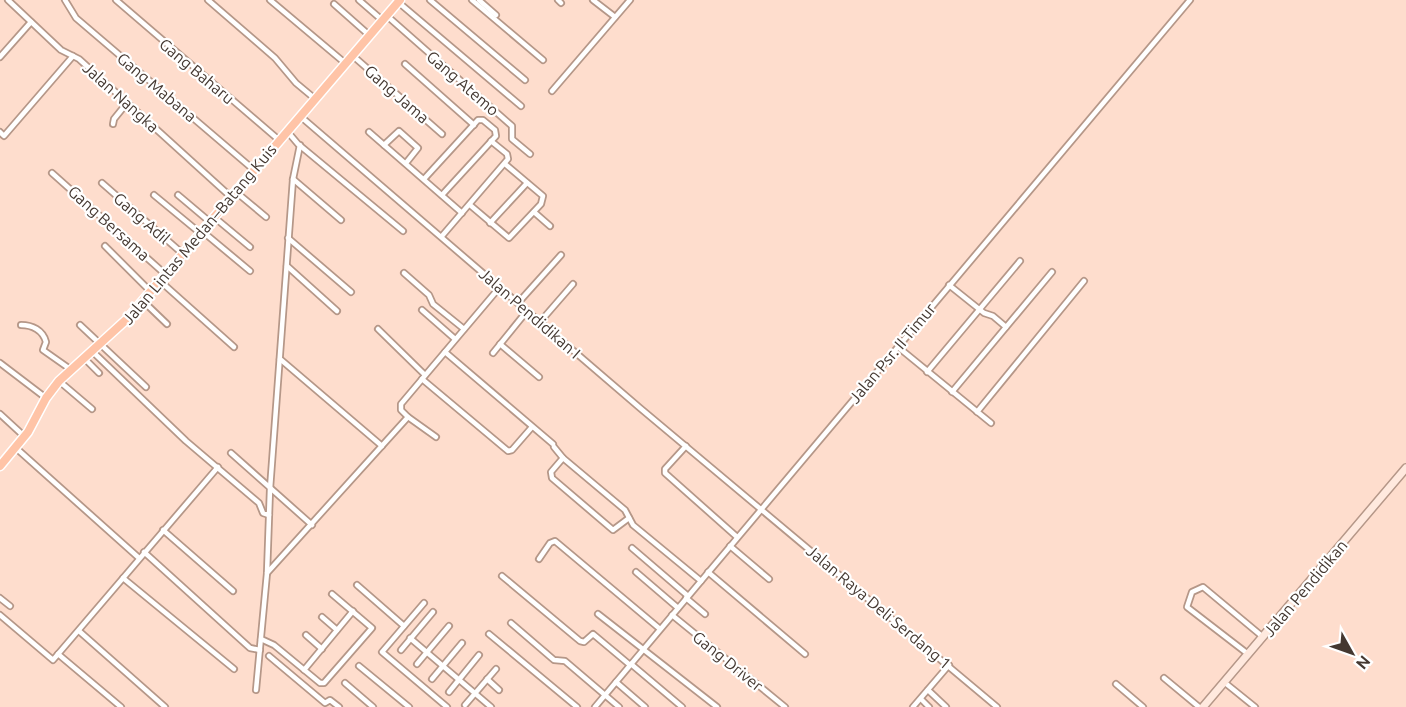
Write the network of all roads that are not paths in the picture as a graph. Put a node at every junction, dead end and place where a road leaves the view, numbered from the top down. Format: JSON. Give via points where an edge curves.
{"nodes":[{"id":1,"x":8,"y":0,"type":"edge"},
{"id":2,"x":65,"y":0,"type":"edge"},
{"id":3,"x":116,"y":0,"type":"edge"},
{"id":4,"x":208,"y":0,"type":"edge"},
{"id":5,"x":270,"y":0,"type":"edge"},
{"id":6,"x":359,"y":0,"type":"edge"},
{"id":7,"x":430,"y":0,"type":"edge"},
{"id":8,"x":472,"y":0,"type":"edge"},
{"id":9,"x":479,"y":0,"type":"edge"},
{"id":10,"x":593,"y":0,"type":"edge"},
{"id":11,"x":630,"y":0,"type":"edge"},
{"id":12,"x":1190,"y":0,"type":"edge"},
{"id":13,"x":399,"y":1,"type":"edge"},
{"id":14,"x":334,"y":4,"type":"dead end"},
{"id":15,"x":496,"y":15,"type":"dead end"},
{"id":16,"x":384,"y":17,"type":"junction"},
{"id":17,"x":615,"y":17,"type":"junction"},
{"id":18,"x":31,"y":21,"type":"junction"},
{"id":19,"x":369,"y":35,"type":"junction"},
{"id":20,"x":352,"y":55,"type":"junction"},
{"id":21,"x":73,"y":56,"type":"junction"},
{"id":22,"x":0,"y":57,"type":"edge"},
{"id":23,"x":543,"y":60,"type":"dead end"},
{"id":24,"x":345,"y":63,"type":"junction"},
{"id":25,"x":405,"y":64,"type":"dead end"},
{"id":26,"x":525,"y":80,"type":"dead end"},
{"id":27,"x":552,"y":91,"type":"dead end"},
{"id":28,"x":314,"y":98,"type":"junction"},
{"id":29,"x":128,"y":103,"type":"junction"},
{"id":30,"x":520,"y":106,"type":"dead end"},
{"id":31,"x":294,"y":123,"type":"junction"},
{"id":32,"x":113,"y":124,"type":"dead end"},
{"id":33,"x":474,"y":125,"type":"junction"},
{"id":34,"x":0,"y":132,"type":"edge"},
{"id":35,"x":369,"y":132,"type":"dead end"},
{"id":36,"x":442,"y":134,"type":"dead end"},
{"id":37,"x":279,"y":140,"type":"junction"},
{"id":38,"x":491,"y":141,"type":"junction"},
{"id":39,"x":299,"y":145,"type":"junction"},
{"id":40,"x":384,"y":145,"type":"junction"},
{"id":41,"x":530,"y":154,"type":"dead end"},
{"id":42,"x":406,"y":163,"type":"junction"},
{"id":43,"x":506,"y":164,"type":"junction"},
{"id":44,"x":254,"y":170,"type":"junction"},
{"id":45,"x":52,"y":172,"type":"dead end"},
{"id":46,"x":424,"y":178,"type":"junction"},
{"id":47,"x":293,"y":179,"type":"junction"},
{"id":48,"x":102,"y":183,"type":"dead end"},
{"id":49,"x":527,"y":183,"type":"junction"},
{"id":50,"x":234,"y":194,"type":"junction"},
{"id":51,"x":154,"y":195,"type":"dead end"},
{"id":52,"x":178,"y":195,"type":"dead end"},
{"id":53,"x":442,"y":195,"type":"junction"},
{"id":54,"x":470,"y":205,"type":"junction"},
{"id":55,"x":534,"y":212,"type":"junction"},
{"id":56,"x":462,"y":213,"type":"junction"},
{"id":57,"x":266,"y":217,"type":"dead end"},
{"id":58,"x":212,"y":219,"type":"junction"},
{"id":59,"x":341,"y":220,"type":"dead end"},
{"id":60,"x":490,"y":223,"type":"junction"},
{"id":61,"x":550,"y":226,"type":"dead end"},
{"id":62,"x":403,"y":231,"type":"dead end"},
{"id":63,"x":201,"y":232,"type":"junction"},
{"id":64,"x":442,"y":236,"type":"junction"},
{"id":65,"x":288,"y":238,"type":"junction"},
{"id":66,"x":105,"y":246,"type":"dead end"},
{"id":67,"x":250,"y":247,"type":"dead end"},
{"id":68,"x":183,"y":254,"type":"junction"},
{"id":69,"x":561,"y":255,"type":"dead end"},
{"id":70,"x":1020,"y":261,"type":"dead end"},
{"id":71,"x":287,"y":266,"type":"junction"},
{"id":72,"x":250,"y":271,"type":"dead end"},
{"id":73,"x":1052,"y":272,"type":"dead end"},
{"id":74,"x":404,"y":273,"type":"dead end"},
{"id":75,"x":162,"y":277,"type":"junction"},
{"id":76,"x":1084,"y":281,"type":"dead end"},
{"id":77,"x":573,"y":284,"type":"dead end"},
{"id":78,"x":950,"y":285,"type":"junction"},
{"id":79,"x":499,"y":288,"type":"junction"},
{"id":80,"x":151,"y":292,"type":"junction"},
{"id":81,"x":351,"y":292,"type":"dead end"},
{"id":82,"x":143,"y":301,"type":"junction"},
{"id":83,"x":518,"y":303,"type":"junction"},
{"id":84,"x":979,"y":309,"type":"junction"},
{"id":85,"x":338,"y":310,"type":"dead end"},
{"id":86,"x":422,"y":310,"type":"dead end"},
{"id":87,"x":527,"y":311,"type":"junction"},
{"id":88,"x":540,"y":322,"type":"junction"},
{"id":89,"x":167,"y":324,"type":"dead end"},
{"id":90,"x":21,"y":325,"type":"dead end"},
{"id":91,"x":80,"y":325,"type":"dead end"},
{"id":92,"x":1006,"y":327,"type":"junction"},
{"id":93,"x":378,"y":329,"type":"dead end"},
{"id":94,"x":464,"y":329,"type":"junction"},
{"id":95,"x":455,"y":339,"type":"junction"},
{"id":96,"x":100,"y":343,"type":"junction"},
{"id":97,"x":500,"y":344,"type":"junction"},
{"id":98,"x":234,"y":347,"type":"dead end"},
{"id":99,"x":898,"y":347,"type":"junction"},
{"id":100,"x":91,"y":350,"type":"junction"},
{"id":101,"x":445,"y":352,"type":"junction"},
{"id":102,"x":493,"y":352,"type":"dead end"},
{"id":103,"x":84,"y":357,"type":"junction"},
{"id":104,"x":280,"y":359,"type":"junction"},
{"id":105,"x":0,"y":363,"type":"edge"},
{"id":106,"x":70,"y":369,"type":"junction"},
{"id":107,"x":927,"y":372,"type":"junction"},
{"id":108,"x":99,"y":373,"type":"dead end"},
{"id":109,"x":423,"y":377,"type":"junction"},
{"id":110,"x":539,"y":377,"type":"dead end"},
{"id":111,"x":59,"y":381,"type":"junction"},
{"id":112,"x":146,"y":387,"type":"dead end"},
{"id":113,"x":952,"y":392,"type":"junction"},
{"id":114,"x":46,"y":398,"type":"junction"},
{"id":115,"x":92,"y":410,"type":"dead end"},
{"id":116,"x":977,"y":412,"type":"junction"},
{"id":117,"x":0,"y":414,"type":"edge"},
{"id":118,"x":408,"y":417,"type":"junction"},
{"id":119,"x":991,"y":423,"type":"dead end"},
{"id":120,"x":532,"y":427,"type":"junction"},
{"id":121,"x":25,"y":437,"type":"junction"},
{"id":122,"x":436,"y":437,"type":"dead end"},
{"id":123,"x":382,"y":446,"type":"junction"},
{"id":124,"x":686,"y":446,"type":"junction"},
{"id":125,"x":16,"y":448,"type":"junction"},
{"id":126,"x":231,"y":453,"type":"dead end"},
{"id":127,"x":563,"y":458,"type":"junction"},
{"id":128,"x":0,"y":466,"type":"edge"},
{"id":129,"x":218,"y":467,"type":"junction"},
{"id":130,"x":1406,"y":468,"type":"edge"},
{"id":131,"x":270,"y":489,"type":"junction"},
{"id":132,"x":761,"y":508,"type":"junction"},
{"id":133,"x":266,"y":514,"type":"junction"},
{"id":134,"x":629,"y":518,"type":"junction"},
{"id":135,"x":312,"y":525,"type":"junction"},
{"id":136,"x":164,"y":530,"type":"junction"},
{"id":137,"x":737,"y":537,"type":"junction"},
{"id":138,"x":730,"y":546,"type":"junction"},
{"id":139,"x":632,"y":548,"type":"dead end"},
{"id":140,"x":144,"y":552,"type":"junction"},
{"id":141,"x":139,"y":558,"type":"junction"},
{"id":142,"x":539,"y":559,"type":"dead end"},
{"id":143,"x":636,"y":572,"type":"dead end"},
{"id":144,"x":708,"y":572,"type":"junction"},
{"id":145,"x":267,"y":573,"type":"junction"},
{"id":146,"x":502,"y":576,"type":"dead end"},
{"id":147,"x":123,"y":578,"type":"junction"},
{"id":148,"x":769,"y":579,"type":"dead end"},
{"id":149,"x":701,"y":581,"type":"junction"},
{"id":150,"x":357,"y":585,"type":"dead end"},
{"id":151,"x":233,"y":591,"type":"dead end"},
{"id":152,"x":332,"y":594,"type":"dead end"},
{"id":153,"x":687,"y":597,"type":"junction"},
{"id":154,"x":0,"y":598,"type":"edge"},
{"id":155,"x":424,"y":603,"type":"dead end"},
{"id":156,"x":10,"y":606,"type":"dead end"},
{"id":157,"x":678,"y":608,"type":"junction"},
{"id":158,"x":353,"y":611,"type":"junction"},
{"id":159,"x":433,"y":612,"type":"dead end"},
{"id":160,"x":598,"y":614,"type":"dead end"},
{"id":161,"x":705,"y":614,"type":"dead end"},
{"id":162,"x":0,"y":615,"type":"edge"},
{"id":163,"x":672,"y":615,"type":"junction"},
{"id":164,"x":322,"y":617,"type":"dead end"},
{"id":165,"x":511,"y":623,"type":"dead end"},
{"id":166,"x":404,"y":626,"type":"junction"},
{"id":167,"x":449,"y":626,"type":"dead end"},
{"id":168,"x":660,"y":629,"type":"junction"},
{"id":169,"x":337,"y":630,"type":"junction"},
{"id":170,"x":79,"y":631,"type":"junction"},
{"id":171,"x":489,"y":634,"type":"dead end"},
{"id":172,"x":306,"y":635,"type":"dead end"},
{"id":173,"x":1263,"y":637,"type":"junction"},
{"id":174,"x":410,"y":638,"type":"junction"},
{"id":175,"x":261,"y":639,"type":"junction"},
{"id":176,"x":462,"y":643,"type":"dead end"},
{"id":177,"x":322,"y":648,"type":"junction"},
{"id":178,"x":644,"y":649,"type":"junction"},
{"id":179,"x":259,"y":650,"type":"junction"},
{"id":180,"x":401,"y":650,"type":"dead end"},
{"id":181,"x":427,"y":652,"type":"junction"},
{"id":182,"x":58,"y":654,"type":"junction"},
{"id":183,"x":804,"y":654,"type":"dead end"},
{"id":184,"x":1248,"y":654,"type":"junction"},
{"id":185,"x":479,"y":655,"type":"dead end"},
{"id":186,"x":269,"y":656,"type":"dead end"},
{"id":187,"x":417,"y":664,"type":"dead end"},
{"id":188,"x":631,"y":664,"type":"junction"},
{"id":189,"x":949,"y":665,"type":"junction"},
{"id":190,"x":359,"y":666,"type":"dead end"},
{"id":191,"x":443,"y":666,"type":"junction"},
{"id":192,"x":234,"y":669,"type":"dead end"},
{"id":193,"x":496,"y":669,"type":"dead end"},
{"id":194,"x":304,"y":670,"type":"junction"},
{"id":195,"x":1164,"y":678,"type":"dead end"},
{"id":196,"x":432,"y":679,"type":"dead end"},
{"id":197,"x":459,"y":680,"type":"junction"},
{"id":198,"x":487,"y":680,"type":"junction"},
{"id":199,"x":616,"y":682,"type":"junction"},
{"id":200,"x":1224,"y":682,"type":"junction"},
{"id":201,"x":345,"y":683,"type":"dead end"},
{"id":202,"x":1116,"y":684,"type":"dead end"},
{"id":203,"x":256,"y":690,"type":"dead end"},
{"id":204,"x":499,"y":690,"type":"dead end"},
{"id":205,"x":928,"y":690,"type":"junction"},
{"id":206,"x":449,"y":692,"type":"dead end"},
{"id":207,"x":476,"y":693,"type":"junction"},
{"id":208,"x":605,"y":695,"type":"junction"},
{"id":209,"x":921,"y":699,"type":"junction"},
{"id":210,"x":465,"y":705,"type":"dead end"},
{"id":211,"x":121,"y":707,"type":"edge"},
{"id":212,"x":165,"y":707,"type":"edge"},
{"id":213,"x":339,"y":707,"type":"edge"},
{"id":214,"x":373,"y":707,"type":"edge"},
{"id":215,"x":409,"y":707,"type":"edge"},
{"id":216,"x":447,"y":707,"type":"edge"},
{"id":217,"x":491,"y":707,"type":"edge"},
{"id":218,"x":577,"y":707,"type":"edge"},
{"id":219,"x":595,"y":707,"type":"edge"},
{"id":220,"x":619,"y":707,"type":"edge"},
{"id":221,"x":645,"y":707,"type":"edge"},
{"id":222,"x":682,"y":707,"type":"edge"},
{"id":223,"x":717,"y":707,"type":"edge"},
{"id":224,"x":785,"y":707,"type":"edge"},
{"id":225,"x":913,"y":707,"type":"edge"},
{"id":226,"x":929,"y":707,"type":"edge"},
{"id":227,"x":946,"y":707,"type":"edge"},
{"id":228,"x":997,"y":707,"type":"edge"},
{"id":229,"x":1143,"y":707,"type":"edge"},
{"id":230,"x":1201,"y":707,"type":"edge"},
{"id":231,"x":1255,"y":707,"type":"edge"}],
"edges":[{"from":1,"to":18,"type":"street","name":"Jalan Nangka"},
{"from":2,"to":44,"type":"street","name":"Gang Mabana","via":[[81,22]]},
{"from":3,"to":37,"type":"street","name":"Gang Baharu"},
{"from":4,"to":28,"type":"street"},
{"from":5,"to":24,"type":"street"},
{"from":6,"to":16,"type":"street"},
{"from":7,"to":26,"type":"street"},
{"from":8,"to":23,"type":"street"},
{"from":9,"to":15,"type":"street"},
{"from":10,"to":17,"type":"street"},
{"from":11,"to":17,"type":"street"},
{"from":12,"to":78,"type":"street","name":"Jalan Psr. II Timur"},
{"from":13,"to":16,"type":"highway","name":"Jalan Lintas Medan–Batang Kuis"},
{"from":13,"to":30,"type":"street"},
{"from":14,"to":19,"type":"street"},
{"from":16,"to":19,"type":"highway","name":"Jalan Lintas Medan–Batang Kuis"},
{"from":16,"to":41,"type":"street","name":"Gang Atemo","via":[[512,126],[511,138]]},
{"from":17,"to":27,"type":"street"},
{"from":18,"to":21,"type":"street","name":"Jalan Nangka","via":[[61,50]]},
{"from":18,"to":22,"type":"street"},
{"from":19,"to":20,"type":"highway","name":"Jalan Lintas Medan–Batang Kuis"},
{"from":20,"to":24,"type":"highway","name":"Jalan Lintas Medan–Batang Kuis"},
{"from":20,"to":36,"type":"street","name":"Gang Jama"},
{"from":21,"to":29,"type":"street","name":"Jalan Nangka"},
{"from":21,"to":34,"type":"street","via":[[4,136]]},
{"from":24,"to":28,"type":"highway","name":"Jalan Lintas Medan–Batang Kuis"},
{"from":25,"to":33,"type":"street"},
{"from":28,"to":31,"type":"highway","name":"Jalan Lintas Medan–Batang Kuis"},
{"from":29,"to":32,"type":"street"},
{"from":29,"to":50,"type":"street","name":"Jalan Nangka"},
{"from":31,"to":37,"type":"highway","name":"Jalan Lintas Medan–Batang Kuis"},
{"from":31,"to":39,"type":"street","via":[[293,139]]},
{"from":31,"to":64,"type":"street","name":"Jalan Pendidikan I"},
{"from":33,"to":38,"type":"street","via":[[482,119],[495,130],[497,134]]},
{"from":33,"to":46,"type":"street"},
{"from":35,"to":40,"type":"street"},
{"from":37,"to":44,"type":"highway","name":"Jalan Lintas Medan–Batang Kuis"},
{"from":38,"to":43,"type":"street","via":[[507,154]]},
{"from":38,"to":53,"type":"street"},
{"from":39,"to":47,"type":"street"},
{"from":39,"to":62,"type":"street"},
{"from":40,"to":42,"type":"street"},
{"from":40,"to":42,"type":"street","via":[[399,131],[418,148]]},
{"from":42,"to":46,"type":"street"},
{"from":43,"to":49,"type":"street"},
{"from":43,"to":54,"type":"street"},
{"from":44,"to":50,"type":"highway","name":"Jalan Lintas Medan–Batang Kuis"},
{"from":45,"to":75,"type":"street","name":"Gang Bersama"},
{"from":46,"to":53,"type":"street"},
{"from":47,"to":59,"type":"street"},
{"from":47,"to":65,"type":"street"},
{"from":48,"to":68,"type":"street","name":"Gang Adil"},
{"from":49,"to":55,"type":"street","via":[[544,198]]},
{"from":49,"to":60,"type":"street"},
{"from":50,"to":57,"type":"street","name":"Jalan Nangka"},
{"from":50,"to":58,"type":"highway","name":"Jalan Lintas Medan–Batang Kuis"},
{"from":51,"to":63,"type":"street"},
{"from":52,"to":58,"type":"street"},
{"from":53,"to":56,"type":"street"},
{"from":54,"to":56,"type":"street"},
{"from":54,"to":60,"type":"street"},
{"from":55,"to":60,"type":"street","via":[[508,238]]},
{"from":55,"to":61,"type":"street"},
{"from":56,"to":64,"type":"street"},
{"from":58,"to":63,"type":"highway","name":"Jalan Lintas Medan–Batang Kuis"},
{"from":58,"to":67,"type":"street"},
{"from":63,"to":68,"type":"highway","name":"Jalan Lintas Medan–Batang Kuis"},
{"from":63,"to":72,"type":"street"},
{"from":64,"to":79,"type":"street","name":"Jalan Pendidikan I"},
{"from":65,"to":71,"type":"street"},
{"from":65,"to":81,"type":"street"},
{"from":66,"to":80,"type":"street"},
{"from":68,"to":75,"type":"highway","name":"Jalan Lintas Medan–Batang Kuis"},
{"from":69,"to":83,"type":"street"},
{"from":70,"to":84,"type":"street"},
{"from":71,"to":85,"type":"street"},
{"from":71,"to":104,"type":"street"},
{"from":73,"to":92,"type":"street"},
{"from":74,"to":94,"type":"street"},
{"from":75,"to":80,"type":"highway","name":"Jalan Lintas Medan–Batang Kuis"},
{"from":75,"to":98,"type":"street","name":"Gang Bersama"},
{"from":76,"to":116,"type":"street"},
{"from":77,"to":88,"type":"street"},
{"from":78,"to":84,"type":"street"},
{"from":78,"to":99,"type":"street","name":"Jalan Psr. II Timur"},
{"from":79,"to":83,"type":"street","name":"Jalan Pendidikan I"},
{"from":79,"to":94,"type":"street"},
{"from":80,"to":82,"type":"highway","name":"Jalan Lintas Medan–Batang Kuis"},
{"from":82,"to":89,"type":"street"},
{"from":82,"to":96,"type":"highway","name":"Jalan Lintas Medan–Batang Kuis"},
{"from":83,"to":87,"type":"street","name":"Jalan Pendidikan I"},
{"from":84,"to":92,"type":"street"},
{"from":84,"to":107,"type":"street"},
{"from":86,"to":95,"type":"street"},
{"from":87,"to":88,"type":"street","name":"Jalan Pendidikan I"},
{"from":87,"to":97,"type":"street"},
{"from":88,"to":124,"type":"street","name":"Jalan Pendidikan I"},
{"from":90,"to":106,"type":"street","via":[[31,326],[44,335],[44,350]]},
{"from":91,"to":96,"type":"street"},
{"from":92,"to":113,"type":"street"},
{"from":93,"to":109,"type":"street"},
{"from":94,"to":95,"type":"street"},
{"from":95,"to":101,"type":"street"},
{"from":96,"to":100,"type":"highway","name":"Jalan Lintas Medan–Batang Kuis"},
{"from":96,"to":112,"type":"street"},
{"from":97,"to":102,"type":"street"},
{"from":97,"to":110,"type":"street"},
{"from":99,"to":107,"type":"street"},
{"from":99,"to":132,"type":"street","name":"Jalan Psr. II Timur"},
{"from":100,"to":103,"type":"highway","name":"Jalan Lintas Medan–Batang Kuis"},
{"from":100,"to":129,"type":"street"},
{"from":101,"to":109,"type":"street"},
{"from":101,"to":120,"type":"street"},
{"from":103,"to":106,"type":"highway","name":"Jalan Lintas Medan–Batang Kuis"},
{"from":103,"to":108,"type":"street"},
{"from":104,"to":123,"type":"street"},
{"from":104,"to":131,"type":"street"},
{"from":105,"to":114,"type":"street"},
{"from":106,"to":111,"type":"highway","name":"Jalan Lintas Medan–Batang Kuis"},
{"from":107,"to":113,"type":"street"},
{"from":109,"to":118,"type":"street","via":[[400,406]]},
{"from":109,"to":120,"type":"street","via":[[508,451]]},
{"from":111,"to":114,"type":"highway","name":"Jalan Lintas Medan–Batang Kuis"},
{"from":111,"to":115,"type":"street"},
{"from":113,"to":116,"type":"street"},
{"from":114,"to":121,"type":"highway","name":"Jalan Lintas Medan–Batang Kuis"},
{"from":116,"to":119,"type":"street"},
{"from":117,"to":121,"type":"street"},
{"from":118,"to":122,"type":"street"},
{"from":118,"to":123,"type":"street"},
{"from":120,"to":127,"type":"street"},
{"from":121,"to":125,"type":"highway","name":"Jalan Lintas Medan–Batang Kuis"},
{"from":123,"to":135,"type":"street"},
{"from":124,"to":132,"type":"street","name":"Jalan Pendidikan I"},
{"from":124,"to":137,"type":"street","via":[[665,473]]},
{"from":125,"to":128,"type":"highway","name":"Jalan Lintas Medan–Batang Kuis"},
{"from":125,"to":141,"type":"street"},
{"from":126,"to":131,"type":"street"},
{"from":127,"to":134,"type":"street","via":[[625,510]]},
{"from":127,"to":134,"type":"street","via":[[551,472],[552,478],[613,530]]},
{"from":129,"to":133,"type":"street"},
{"from":129,"to":136,"type":"street"},
{"from":130,"to":173,"type":"main road","name":"Jalan Pendidikan"},
{"from":131,"to":133,"type":"street"},
{"from":131,"to":135,"type":"street"},
{"from":132,"to":137,"type":"street","name":"Jalan Psr. II Timur"},
{"from":132,"to":189,"type":"street","name":"Jalan Raya Deli Serdang 1"},
{"from":133,"to":145,"type":"street"},
{"from":134,"to":149,"type":"street"},
{"from":135,"to":145,"type":"street"},
{"from":136,"to":140,"type":"street"},
{"from":136,"to":151,"type":"street"},
{"from":137,"to":138,"type":"street","name":"Jalan Psr. II Timur"},
{"from":138,"to":144,"type":"street","name":"Jalan Psr. II Timur"},
{"from":138,"to":148,"type":"street"},
{"from":139,"to":153,"type":"street"},
{"from":140,"to":141,"type":"street"},
{"from":140,"to":179,"type":"street","via":[[252,649]]},
{"from":141,"to":147,"type":"street"},
{"from":142,"to":168,"type":"street","via":[[555,541]]},
{"from":143,"to":157,"type":"street"},
{"from":144,"to":149,"type":"street","name":"Jalan Psr. II Timur"},
{"from":144,"to":183,"type":"street"},
{"from":145,"to":175,"type":"street"},
{"from":146,"to":188,"type":"street","via":[[580,641],[593,634]]},
{"from":147,"to":170,"type":"street"},
{"from":147,"to":192,"type":"street"},
{"from":149,"to":153,"type":"street","name":"Jalan Psr. II Timur"},
{"from":150,"to":166,"type":"street"},
{"from":152,"to":158,"type":"street"},
{"from":153,"to":157,"type":"street","name":"Jalan Psr. II Timur"},
{"from":153,"to":161,"type":"street"},
{"from":154,"to":156,"type":"street"},
{"from":155,"to":166,"type":"street"},
{"from":157,"to":163,"type":"street","name":"Jalan Psr. II Timur"},
{"from":158,"to":169,"type":"street"},
{"from":158,"to":194,"type":"street","via":[[371,629],[324,683]]},
{"from":159,"to":174,"type":"street"},
{"from":160,"to":178,"type":"street"},
{"from":162,"to":182,"type":"street","via":[[51,659]]},
{"from":163,"to":168,"type":"street","name":"Jalan Psr. II Timur"},
{"from":163,"to":224,"type":"street","name":"Gang Driver"},
{"from":164,"to":169,"type":"street"},
{"from":165,"to":208,"type":"street"},
{"from":166,"to":216,"type":"street","via":[[382,652]]},
{"from":167,"to":181,"type":"street"},
{"from":168,"to":178,"type":"street","name":"Jalan Psr. II Timur"},
{"from":169,"to":177,"type":"street"},
{"from":170,"to":182,"type":"street"},
{"from":170,"to":212,"type":"street"},
{"from":171,"to":218,"type":"street"},
{"from":172,"to":177,"type":"street"},
{"from":173,"to":184,"type":"main road","name":"Jalan Pendidikan"},
{"from":173,"to":184,"type":"street","via":[[1203,587],[1192,592],[1187,608]]},
{"from":174,"to":180,"type":"street"},
{"from":174,"to":181,"type":"street"},
{"from":175,"to":179,"type":"street"},
{"from":175,"to":194,"type":"street"},
{"from":176,"to":191,"type":"street"},
{"from":177,"to":194,"type":"street"},
{"from":178,"to":188,"type":"street","name":"Jalan Psr. II Timur"},
{"from":178,"to":223,"type":"street"},
{"from":179,"to":203,"type":"street"},
{"from":181,"to":187,"type":"street"},
{"from":181,"to":191,"type":"street"},
{"from":182,"to":211,"type":"street"},
{"from":184,"to":200,"type":"main road","name":"Jalan Pendidikan"},
{"from":185,"to":197,"type":"street"},
{"from":186,"to":213,"type":"street","via":[[324,703],[330,700]]},
{"from":188,"to":199,"type":"street","name":"Jalan Psr. II Timur"},
{"from":188,"to":222,"type":"street"},
{"from":189,"to":205,"type":"street"},
{"from":189,"to":228,"type":"street","name":"Jalan Raya Deli Serdang 1"},
{"from":190,"to":215,"type":"street"},
{"from":191,"to":196,"type":"street"},
{"from":191,"to":197,"type":"street"},
{"from":193,"to":198,"type":"street"},
{"from":195,"to":230,"type":"street"},
{"from":197,"to":206,"type":"street"},
{"from":197,"to":207,"type":"street"},
{"from":198,"to":204,"type":"street"},
{"from":198,"to":207,"type":"street"},
{"from":199,"to":208,"type":"street","name":"Jalan Psr. II Timur"},
{"from":199,"to":221,"type":"street"},
{"from":200,"to":230,"type":"main road","name":"Jalan Pendidikan"},
{"from":200,"to":231,"type":"street"},
{"from":201,"to":214,"type":"street"},
{"from":202,"to":229,"type":"street"},
{"from":205,"to":209,"type":"street"},
{"from":205,"to":227,"type":"street"},
{"from":207,"to":210,"type":"street"},
{"from":207,"to":217,"type":"street"},
{"from":208,"to":219,"type":"street","name":"Jalan Psr. II Timur"},
{"from":208,"to":220,"type":"street"},
{"from":209,"to":225,"type":"street"},
{"from":209,"to":226,"type":"street"}]}
